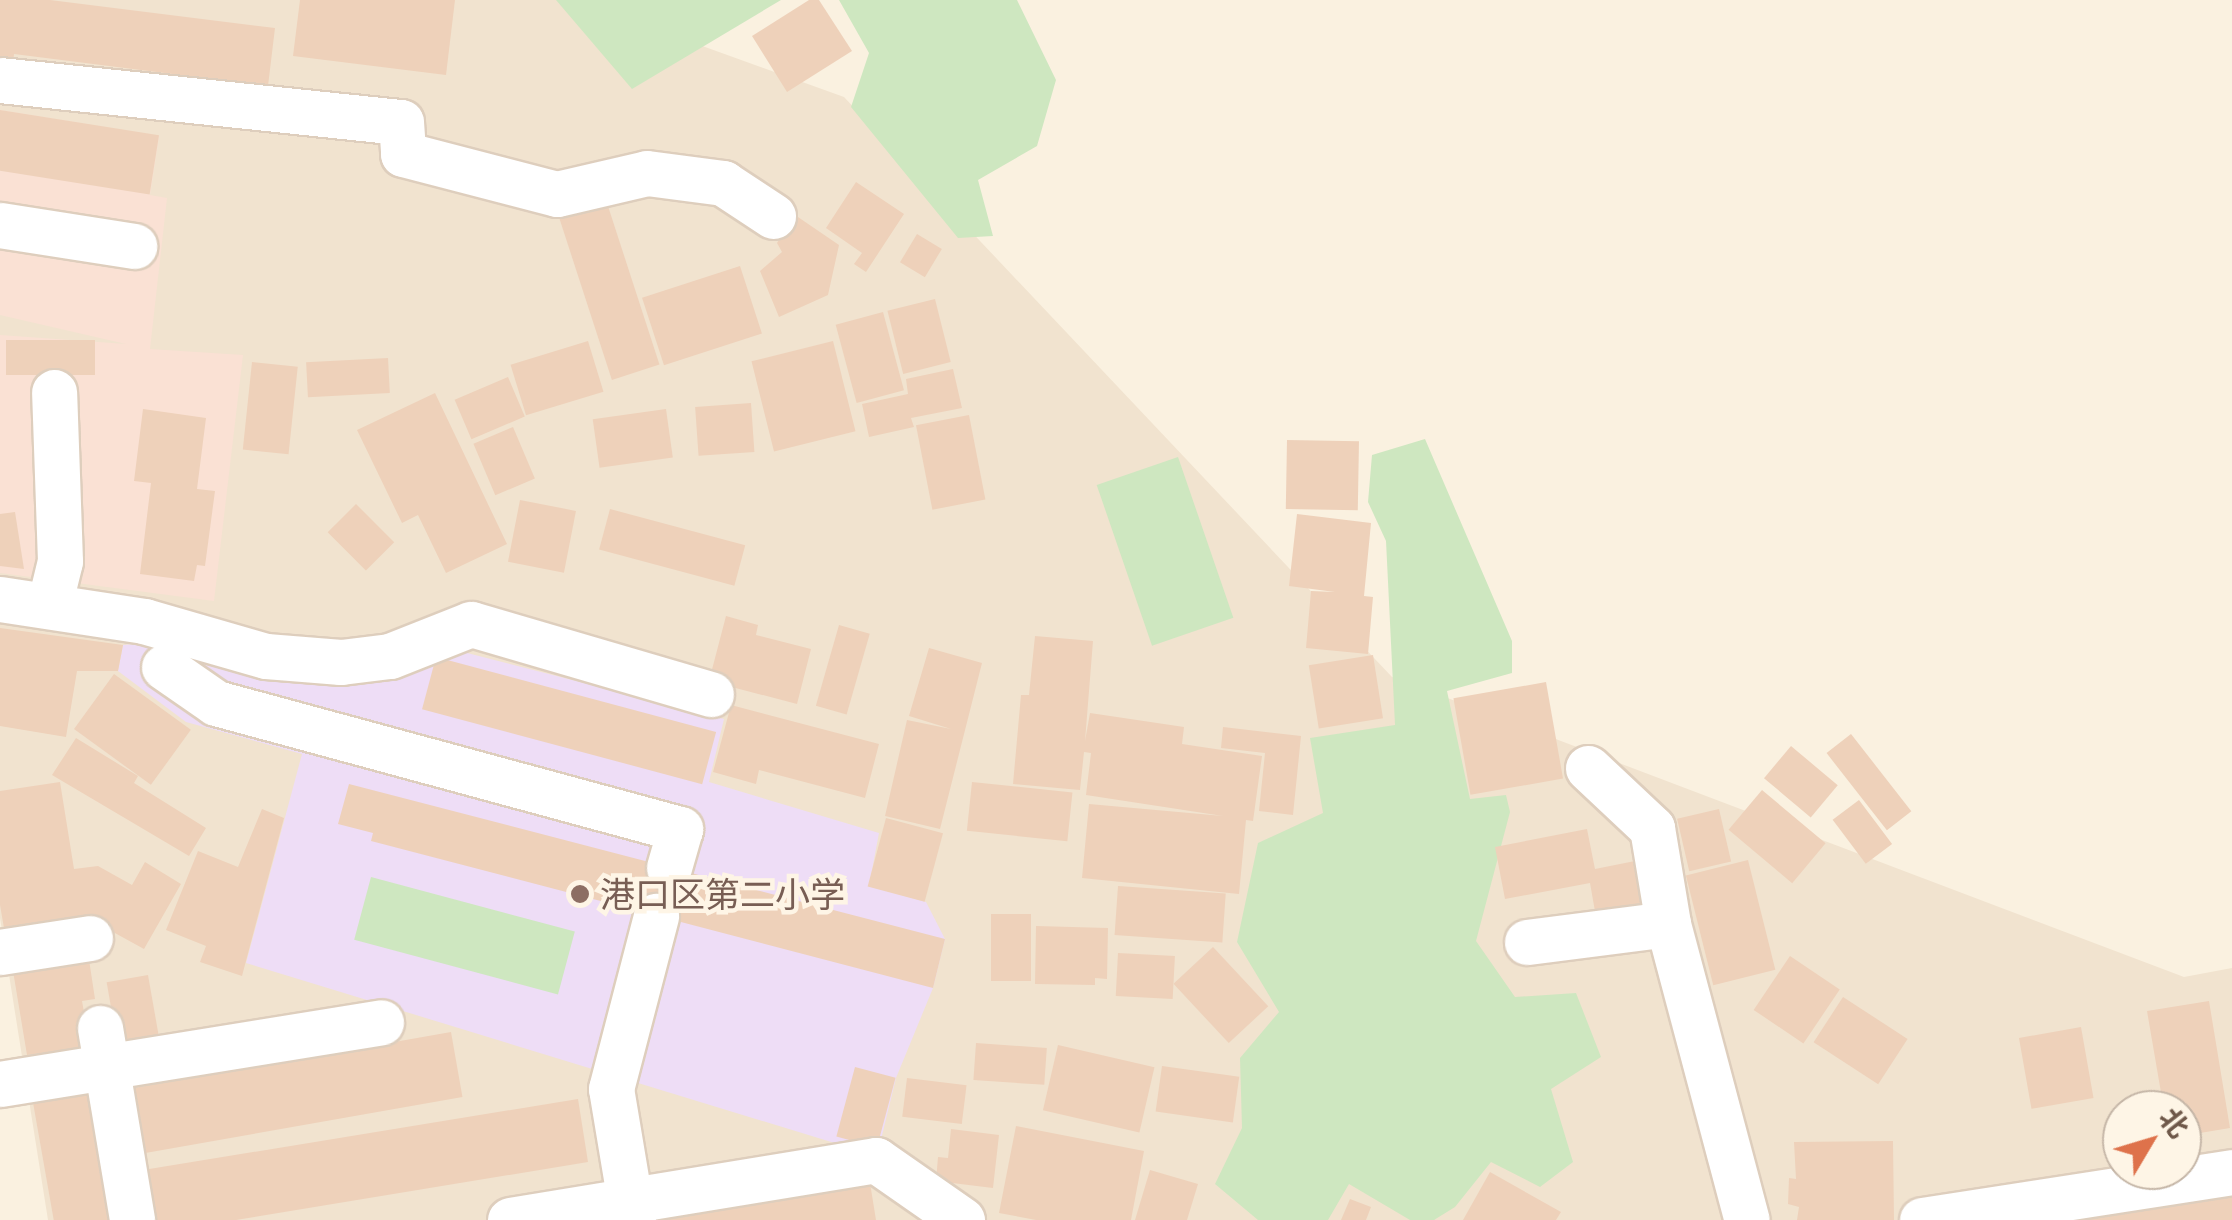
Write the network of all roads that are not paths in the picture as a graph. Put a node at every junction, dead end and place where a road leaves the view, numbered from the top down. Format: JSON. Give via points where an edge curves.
{"nodes":[{"id":1,"x":0,"y":80,"type":"edge"},
{"id":2,"x":773,"y":216,"type":"dead end"},
{"id":3,"x":0,"y":225,"type":"edge"},
{"id":4,"x":134,"y":246,"type":"dead end"},
{"id":5,"x":54,"y":392,"type":"dead end"},
{"id":6,"x":0,"y":598,"type":"edge"},
{"id":7,"x":49,"y":606,"type":"junction"},
{"id":8,"x":164,"y":667,"type":"dead end"},
{"id":9,"x":710,"y":694,"type":"dead end"},
{"id":10,"x":1588,"y":768,"type":"dead end"},
{"id":11,"x":669,"y":867,"type":"dead end"},
{"id":12,"x":656,"y":916,"type":"dead end"},
{"id":13,"x":1668,"y":924,"type":"junction"},
{"id":14,"x":90,"y":938,"type":"dead end"},
{"id":15,"x":1527,"y":942,"type":"dead end"},
{"id":16,"x":0,"y":952,"type":"edge"},
{"id":17,"x":381,"y":1022,"type":"dead end"},
{"id":18,"x":103,"y":1048,"type":"junction"},
{"id":19,"x":0,"y":1084,"type":"edge"},
{"id":20,"x":2232,"y":1144,"type":"edge"},
{"id":21,"x":2202,"y":1149,"type":"edge"},
{"id":22,"x":2102,"y":1164,"type":"edge"},
{"id":23,"x":2072,"y":1169,"type":"dead end"},
{"id":24,"x":2232,"y":1172,"type":"edge"},
{"id":25,"x":631,"y":1210,"type":"edge"},
{"id":26,"x":132,"y":1220,"type":"edge"},
{"id":27,"x":510,"y":1220,"type":"edge"},
{"id":28,"x":962,"y":1220,"type":"edge"},
{"id":29,"x":1747,"y":1220,"type":"edge"},
{"id":30,"x":1922,"y":1220,"type":"edge"}],
"edges":[{"from":1,"to":2,"type":"lane","via":[[401,122],[403,154],[557,194],[647,173],[723,183]]},
{"from":3,"to":4,"type":"lane"},
{"from":5,"to":7,"type":"lane","via":[[60,562]]},
{"from":6,"to":7,"type":"lane"},
{"from":7,"to":9,"type":"lane","via":[[144,621],[266,656],[340,662],[390,656],[471,624]]},
{"from":8,"to":11,"type":"lane","via":[[216,703],[680,829]]},
{"from":10,"to":13,"type":"lane","via":[[1652,828]]},
{"from":12,"to":25,"type":"lane","via":[[611,1089]]},
{"from":13,"to":15,"type":"lane"},
{"from":13,"to":29,"type":"lane"},
{"from":14,"to":16,"type":"lane"},
{"from":17,"to":18,"type":"lane"},
{"from":18,"to":19,"type":"lane"},
{"from":18,"to":26,"type":"lane"},
{"from":20,"to":21,"type":"lane"},
{"from":22,"to":23,"type":"lane"},
{"from":24,"to":30,"type":"lane"},
{"from":25,"to":27,"type":"lane"},
{"from":25,"to":28,"type":"lane","via":[[876,1160]]}]}
